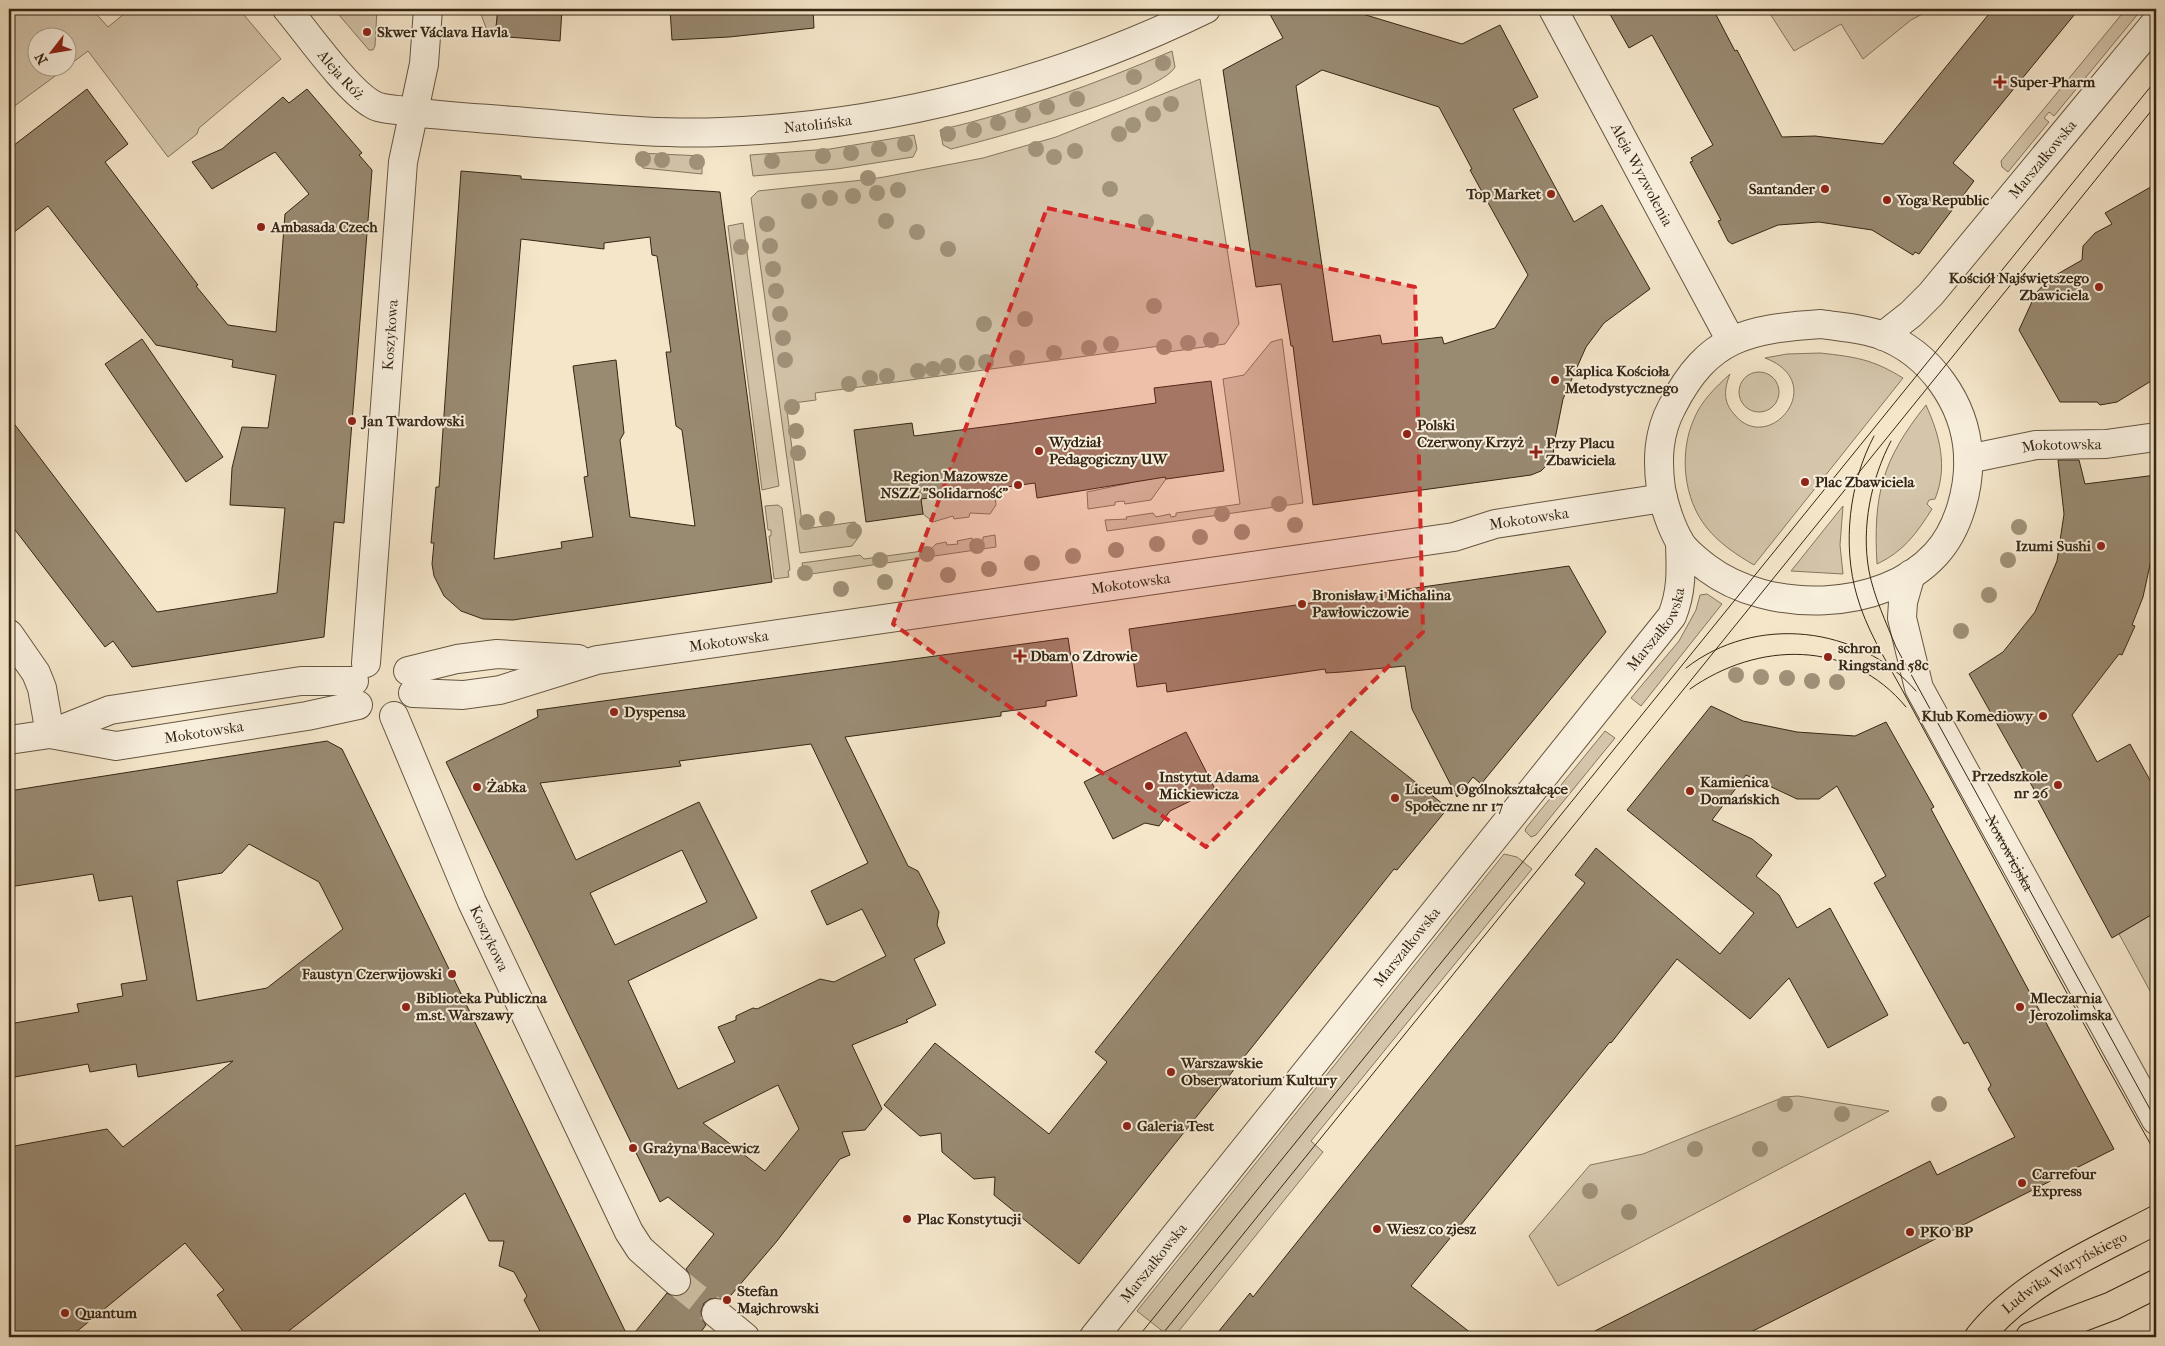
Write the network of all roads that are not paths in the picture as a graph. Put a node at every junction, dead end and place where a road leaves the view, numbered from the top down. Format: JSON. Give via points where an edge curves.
{"nodes":[{"id":1,"x":287,"y":9,"type":"edge"},
{"id":2,"x":428,"y":9,"type":"edge"},
{"id":3,"x":1206,"y":9,"type":"edge"},
{"id":4,"x":1553,"y":9,"type":"edge"},
{"id":5,"x":2156,"y":22,"type":"edge"},
{"id":6,"x":413,"y":112,"type":"junction"},
{"id":7,"x":1884,"y":336,"type":"junction"},
{"id":8,"x":1731,"y":340,"type":"junction"},
{"id":9,"x":2156,"y":437,"type":"edge"},
{"id":10,"x":1968,"y":459,"type":"junction"},
{"id":11,"x":1663,"y":498,"type":"junction"},
{"id":12,"x":1680,"y":543,"type":"junction"},
{"id":13,"x":1911,"y":574,"type":"junction"},
{"id":14,"x":9,"y":634,"type":"edge"},
{"id":15,"x":597,"y":660,"type":"junction"},
{"id":16,"x":410,"y":682,"type":"junction"},
{"id":17,"x":359,"y":683,"type":"junction"},
{"id":18,"x":205,"y":696,"type":"junction"},
{"id":19,"x":394,"y":716,"type":"junction"},
{"id":20,"x":211,"y":731,"type":"junction"},
{"id":21,"x":50,"y":734,"type":"junction"},
{"id":22,"x":9,"y":740,"type":"edge"},
{"id":23,"x":2156,"y":1120,"type":"edge"},
{"id":24,"x":2156,"y":1220,"type":"edge"},
{"id":25,"x":676,"y":1281,"type":"tunnel mouth"},
{"id":26,"x":2156,"y":1284,"type":"edge"},
{"id":27,"x":716,"y":1314,"type":"tunnel mouth"},
{"id":28,"x":745,"y":1337,"type":"edge"},
{"id":29,"x":1094,"y":1337,"type":"edge"},
{"id":30,"x":1979,"y":1337,"type":"edge"},
{"id":31,"x":2030,"y":1337,"type":"edge"}],
"edges":[{"from":1,"to":6,"type":"street","name":"Aleja Róż","via":[[362,98],[377,107]]},
{"from":2,"to":6,"type":"street","name":"Koszykowa","via":[[424,64]]},
{"from":3,"to":6,"type":"street","name":"Natolińska","via":[[1084,61],[976,95],[806,127],[719,132],[634,130]]},
{"from":4,"to":8,"type":"street","name":"Aleja Wyzwolenia"},
{"from":5,"to":7,"type":"street","name":"Marszałkowska","via":[[1931,294]]},
{"from":6,"to":17,"type":"street","name":"Koszykowa","via":[[403,162]]},
{"from":7,"to":8,"type":"street","via":[[1821,324],[1764,330]]},
{"from":7,"to":10,"type":"street","via":[[1913,353],[1946,387],[1965,429]]},
{"from":8,"to":11,"type":"street","via":[[1704,360],[1688,378],[1667,416],[1659,440]]},
{"from":9,"to":10,"type":"street","name":"Mokotowska","via":[[2106,444],[2036,445]]},
{"from":10,"to":13,"type":"street","via":[[1964,500],[1952,530],[1936,554]]},
{"from":11,"to":12,"type":"street"},
{"from":11,"to":15,"type":"street","name":"Mokotowska","via":[[1495,524],[1444,538]]},
{"from":12,"to":13,"type":"street","via":[[1723,580],[1744,590],[1782,598],[1838,600],[1875,591]]},
{"from":12,"to":29,"type":"street","name":"Marszałkowska","via":[[1682,580],[1680,598],[1672,616]]},
{"from":13,"to":23,"type":"street","name":"Nowowiejska","via":[[1902,618],[1920,688]]},
{"from":14,"to":21,"type":"street","via":[[36,673]]},
{"from":15,"to":16,"type":"street","name":"Mokotowska","via":[[497,654],[457,659]]},
{"from":15,"to":16,"type":"street","name":"Mokotowska","via":[[500,690],[463,695]]},
{"from":16,"to":17,"type":"street","via":[[399,662],[388,658],[376,659]]},
{"from":16,"to":19,"type":"street","via":[[410,703]]},
{"from":17,"to":18,"type":"street","name":"Mokotowska","via":[[301,681]]},
{"from":17,"to":19,"type":"street","via":[[368,714],[381,718]]},
{"from":17,"to":20,"type":"street","name":"Mokotowska","via":[[307,716]]},
{"from":18,"to":20,"type":"street"},
{"from":18,"to":21,"type":"street","name":"Mokotowska","via":[[110,710]]},
{"from":19,"to":25,"type":"street","name":"Koszykowa","via":[[472,902],[629,1232],[640,1249]]},
{"from":20,"to":21,"type":"street","name":"Mokotowska","via":[[116,746]]},
{"from":21,"to":22,"type":"street","name":"Mokotowska"},
{"from":24,"to":30,"type":"main road","name":"Ludwika Waryńskiego","via":[[2078,1260],[2037,1287],[1994,1319]]},
{"from":26,"to":31,"type":"main road","via":[[2112,1306]]},
{"from":27,"to":28,"type":"street"}]}
